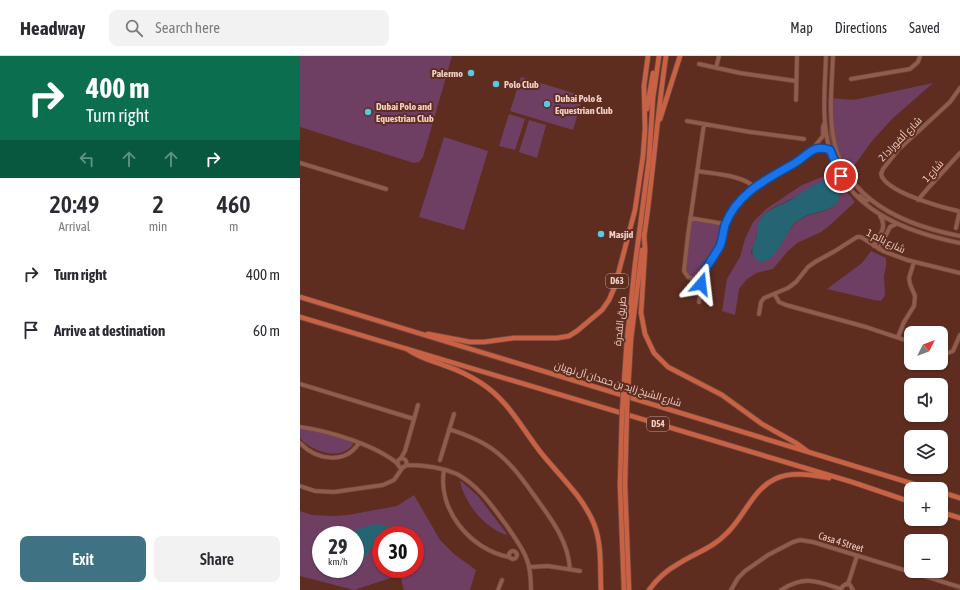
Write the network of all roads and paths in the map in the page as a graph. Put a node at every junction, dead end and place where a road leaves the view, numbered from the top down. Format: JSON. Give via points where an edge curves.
{"nodes":[{"id":1,"x":648,"y":56,"type":"edge"},
{"id":2,"x":658,"y":56,"type":"edge"},
{"id":3,"x":666,"y":56,"type":"edge"},
{"id":4,"x":680,"y":56,"type":"edge"},
{"id":5,"x":719,"y":56,"type":"edge"},
{"id":6,"x":797,"y":56,"type":"edge"},
{"id":7,"x":826,"y":56,"type":"edge"},
{"id":8,"x":833,"y":56,"type":"edge"},
{"id":9,"x":920,"y":56,"type":"edge"},
{"id":10,"x":699,"y":64,"type":"dead end"},
{"id":11,"x":716,"y":68,"type":"junction"},
{"id":12,"x":851,"y":79,"type":"dead end"},
{"id":13,"x":796,"y":81,"type":"junction"},
{"id":14,"x":960,"y":88,"type":"edge"},
{"id":15,"x":825,"y":91,"type":"junction"},
{"id":16,"x":796,"y":100,"type":"dead end"},
{"id":17,"x":831,"y":107,"type":"junction"},
{"id":18,"x":686,"y":121,"type":"dead end"},
{"id":19,"x":826,"y":122,"type":"junction"},
{"id":20,"x":704,"y":124,"type":"junction"},
{"id":21,"x":657,"y":128,"type":"junction"},
{"id":22,"x":645,"y":129,"type":"junction"},
{"id":23,"x":804,"y":139,"type":"dead end"},
{"id":24,"x":813,"y":149,"type":"junction"},
{"id":25,"x":830,"y":150,"type":"junction"},
{"id":26,"x":960,"y":153,"type":"edge"},
{"id":27,"x":300,"y":163,"type":"edge"},
{"id":28,"x":697,"y":171,"type":"junction"},
{"id":29,"x":846,"y":183,"type":"junction"},
{"id":30,"x":754,"y":187,"type":"junction"},
{"id":31,"x":386,"y":189,"type":"dead end"},
{"id":32,"x":870,"y":199,"type":"junction"},
{"id":33,"x":918,"y":200,"type":"junction"},
{"id":34,"x":959,"y":212,"type":"edge"},
{"id":35,"x":878,"y":214,"type":"junction"},
{"id":36,"x":690,"y":218,"type":"junction"},
{"id":37,"x":725,"y":224,"type":"junction"},
{"id":38,"x":897,"y":224,"type":"junction"},
{"id":39,"x":884,"y":227,"type":"junction"},
{"id":40,"x":956,"y":228,"type":"dead end"},
{"id":41,"x":889,"y":230,"type":"junction"},
{"id":42,"x":644,"y":234,"type":"junction"},
{"id":43,"x":880,"y":234,"type":"junction"},
{"id":44,"x":885,"y":236,"type":"junction"},
{"id":45,"x":960,"y":236,"type":"edge"},
{"id":46,"x":960,"y":243,"type":"edge"},
{"id":47,"x":874,"y":246,"type":"junction"},
{"id":48,"x":879,"y":248,"type":"junction"},
{"id":49,"x":914,"y":262,"type":"junction"},
{"id":50,"x":960,"y":273,"type":"edge"},
{"id":51,"x":702,"y":281,"type":"junction"},
{"id":52,"x":775,"y":295,"type":"junction"},
{"id":53,"x":300,"y":297,"type":"edge"},
{"id":54,"x":699,"y":302,"type":"dead end"},
{"id":55,"x":759,"y":314,"type":"dead end"},
{"id":56,"x":300,"y":316,"type":"edge"},
{"id":57,"x":418,"y":333,"type":"junction"},
{"id":58,"x":960,"y":335,"type":"edge"},
{"id":59,"x":898,"y":337,"type":"junction"},
{"id":60,"x":629,"y":339,"type":"junction"},
{"id":61,"x":904,"y":339,"type":"edge"},
{"id":62,"x":404,"y":347,"type":"junction"},
{"id":63,"x":948,"y":353,"type":"edge"},
{"id":64,"x":300,"y":384,"type":"edge"},
{"id":65,"x":418,"y":406,"type":"dead end"},
{"id":66,"x":454,"y":414,"type":"dead end"},
{"id":67,"x":414,"y":419,"type":"junction"},
{"id":68,"x":300,"y":428,"type":"edge"},
{"id":69,"x":449,"y":429,"type":"junction"},
{"id":70,"x":300,"y":443,"type":"edge"},
{"id":71,"x":359,"y":443,"type":"junction"},
{"id":72,"x":808,"y":452,"type":"junction"},
{"id":73,"x":440,"y":460,"type":"dead end"},
{"id":74,"x":403,"y":463,"type":"junction"},
{"id":75,"x":444,"y":470,"type":"junction"},
{"id":76,"x":852,"y":482,"type":"junction"},
{"id":77,"x":907,"y":482,"type":"edge"},
{"id":78,"x":623,"y":485,"type":"junction"},
{"id":79,"x":300,"y":486,"type":"edge"},
{"id":80,"x":948,"y":494,"type":"edge"},
{"id":81,"x":960,"y":498,"type":"edge"},
{"id":82,"x":904,"y":500,"type":"edge"},
{"id":83,"x":948,"y":514,"type":"edge"},
{"id":84,"x":960,"y":518,"type":"edge"},
{"id":85,"x":857,"y":556,"type":"junction"},
{"id":86,"x":509,"y":557,"type":"dead end"},
{"id":87,"x":530,"y":567,"type":"junction"},
{"id":88,"x":570,"y":569,"type":"junction"},
{"id":89,"x":580,"y":571,"type":"dead end"},
{"id":90,"x":502,"y":580,"type":"dead end"},
{"id":91,"x":848,"y":584,"type":"junction"},
{"id":92,"x":960,"y":587,"type":"edge"},
{"id":93,"x":841,"y":589,"type":"edge"},
{"id":94,"x":498,"y":590,"type":"edge"},
{"id":95,"x":531,"y":590,"type":"edge"},
{"id":96,"x":601,"y":590,"type":"edge"},
{"id":97,"x":624,"y":590,"type":"edge"},
{"id":98,"x":629,"y":590,"type":"edge"},
{"id":99,"x":649,"y":590,"type":"edge"},
{"id":100,"x":731,"y":590,"type":"edge"},
{"id":101,"x":781,"y":590,"type":"edge"},
{"id":102,"x":853,"y":590,"type":"edge"}],
"edges":[{"from":1,"to":22,"type":"main road","name":"طريق القدرة","number":"D63","via":[[644,86]]},
{"from":2,"to":22,"type":"main road","via":[[649,94]]},
{"from":2,"to":60,"type":"main road","name":"طريق القدرة","number":"D63"},
{"from":3,"to":21,"type":"main road","name":"طريق القدرة","number":"D63"},
{"from":4,"to":21,"type":"main road","name":"طريق القدرة","number":"D63"},
{"from":5,"to":11,"type":"street"},
{"from":6,"to":13,"type":"street"},
{"from":7,"to":15,"type":"street"},
{"from":8,"to":17,"type":"street"},
{"from":9,"to":12,"type":"street","via":[[918,62],[910,69]]},
{"from":10,"to":11,"type":"street"},
{"from":11,"to":13,"type":"street"},
{"from":13,"to":16,"type":"street"},
{"from":14,"to":33,"type":"street","name":"شارع ألفورادا 2","via":[[950,102],[906,142],[881,171],[881,176],[885,180]]},
{"from":15,"to":17,"type":"street","via":[[830,94]]},
{"from":15,"to":19,"type":"street"},
{"from":17,"to":32,"type":"street","via":[[833,135],[840,160],[852,180]]},
{"from":18,"to":20,"type":"street"},
{"from":19,"to":24,"type":"street","via":[[823,125],[823,136]]},
{"from":19,"to":25,"type":"street"},
{"from":20,"to":23,"type":"street"},
{"from":20,"to":28,"type":"street"},
{"from":21,"to":42,"type":"main road","name":"طريق القدرة","number":"D63"},
{"from":22,"to":57,"type":"main road","name":"طريق القدرة","number":"D63","via":[[638,192],[623,260],[609,300],[592,320],[573,334],[552,339],[514,338],[470,342]]},
{"from":24,"to":25,"type":"street"},
{"from":24,"to":30,"type":"street"},
{"from":25,"to":29,"type":"street","via":[[836,167]]},
{"from":26,"to":33,"type":"street","name":"شارع 1"},
{"from":27,"to":31,"type":"street"},
{"from":28,"to":30,"type":"street","via":[[738,179]]},
{"from":28,"to":36,"type":"street"},
{"from":29,"to":32,"type":"street","via":[[865,200]]},
{"from":29,"to":35,"type":"street"},
{"from":30,"to":37,"type":"street","via":[[737,204]]},
{"from":32,"to":45,"type":"street","via":[[907,222]]},
{"from":33,"to":34,"type":"street","name":"شارع ألفورادا 2"},
{"from":34,"to":40,"type":"street"},
{"from":35,"to":38,"type":"street"},
{"from":35,"to":39,"type":"street"},
{"from":36,"to":37,"type":"street"},
{"from":36,"to":51,"type":"street","via":[[684,273]]},
{"from":37,"to":51,"type":"street","via":[[721,243],[708,263]]},
{"from":38,"to":41,"type":"street","via":[[892,225]]},
{"from":38,"to":46,"type":"street","via":[[926,235]]},
{"from":39,"to":41,"type":"street"},
{"from":39,"to":43,"type":"street"},
{"from":41,"to":44,"type":"street"},
{"from":42,"to":60,"type":"main road","name":"طريق القدرة","number":"D63"},
{"from":42,"to":72,"type":"main road","via":[[641,312],[645,334],[654,353],[668,367],[722,395],[762,424],[796,442]]},
{"from":43,"to":44,"type":"street"},
{"from":43,"to":47,"type":"street"},
{"from":44,"to":48,"type":"street"},
{"from":47,"to":48,"type":"street","name":"شارع بالم 1"},
{"from":47,"to":52,"type":"street","name":"شارع بالم 1","via":[[861,238],[854,238],[815,262],[792,285]]},
{"from":48,"to":49,"type":"street","name":"شارع بالم 1"},
{"from":49,"to":50,"type":"street","name":"شارع بالم 1"},
{"from":49,"to":59,"type":"street","via":[[909,278],[915,296],[914,306]]},
{"from":51,"to":54,"type":"street"},
{"from":52,"to":55,"type":"street","name":"شارع بالم 1","via":[[762,300]]},
{"from":52,"to":59,"type":"street","via":[[779,302],[786,305]]},
{"from":53,"to":57,"type":"main road","name":"شارع الشيخ زايد بن حمدان آل نهيان","number":"D54"},
{"from":56,"to":62,"type":"main road","number":"D54"},
{"from":57,"to":72,"type":"main road","name":"شارع الشيخ زايد بن حمدان آل نهيان","number":"D54"},
{"from":58,"to":63,"type":"street","via":[[953,351]]},
{"from":59,"to":61,"type":"street"},
{"from":60,"to":78,"type":"main road","name":"طريق القدرة","number":"D63","bridge":true},
{"from":62,"to":76,"type":"main road","number":"D54"},
{"from":62,"to":96,"type":"main road","via":[[420,357],[473,378],[510,408],[536,446],[577,496],[592,520],[599,545]]},
{"from":64,"to":67,"type":"street"},
{"from":65,"to":67,"type":"street"},
{"from":66,"to":69,"type":"street"},
{"from":67,"to":74,"type":"street"},
{"from":68,"to":71,"type":"street","via":[[333,434]]},
{"from":69,"to":73,"type":"street"},
{"from":69,"to":88,"type":"street","via":[[472,437],[491,448],[517,473],[558,531],[567,551]]},
{"from":70,"to":71,"type":"street","via":[[318,456],[334,458],[347,455]]},
{"from":71,"to":74,"type":"street"},
{"from":72,"to":77,"type":"main road","name":"شارع الشيخ زايد بن حمدان آل نهيان","number":"D54"},
{"from":74,"to":75,"type":"street"},
{"from":74,"to":79,"type":"street","via":[[394,480],[387,484],[341,492],[321,492]]},
{"from":75,"to":86,"type":"street","via":[[445,496],[460,525],[482,547],[495,554]]},
{"from":75,"to":87,"type":"street","via":[[467,480],[486,497],[523,550]]},
{"from":76,"to":82,"type":"main road","number":"D54"},
{"from":76,"to":99,"type":"main road","via":[[805,474],[775,479],[755,494],[737,523],[722,538],[672,567]]},
{"from":78,"to":97,"type":"main road","name":"طريق القدرة","number":"D63"},
{"from":78,"to":98,"type":"main road","name":"طريق القدرة","number":"D63"},
{"from":80,"to":81,"type":"main road"},
{"from":83,"to":84,"type":"main road"},
{"from":85,"to":91,"type":"street"},
{"from":85,"to":92,"type":"street","name":"Casa 4 Street"},
{"from":85,"to":100,"type":"street","name":"Casa 4 Street","via":[[806,540],[793,542],[752,565],[738,578]]},
{"from":87,"to":88,"type":"street"},
{"from":87,"to":95,"type":"street"},
{"from":88,"to":89,"type":"street"},
{"from":90,"to":94,"type":"street"},
{"from":91,"to":93,"type":"street"},
{"from":91,"to":102,"type":"street"},
{"from":93,"to":101,"type":"street","via":[[805,580]]}]}
